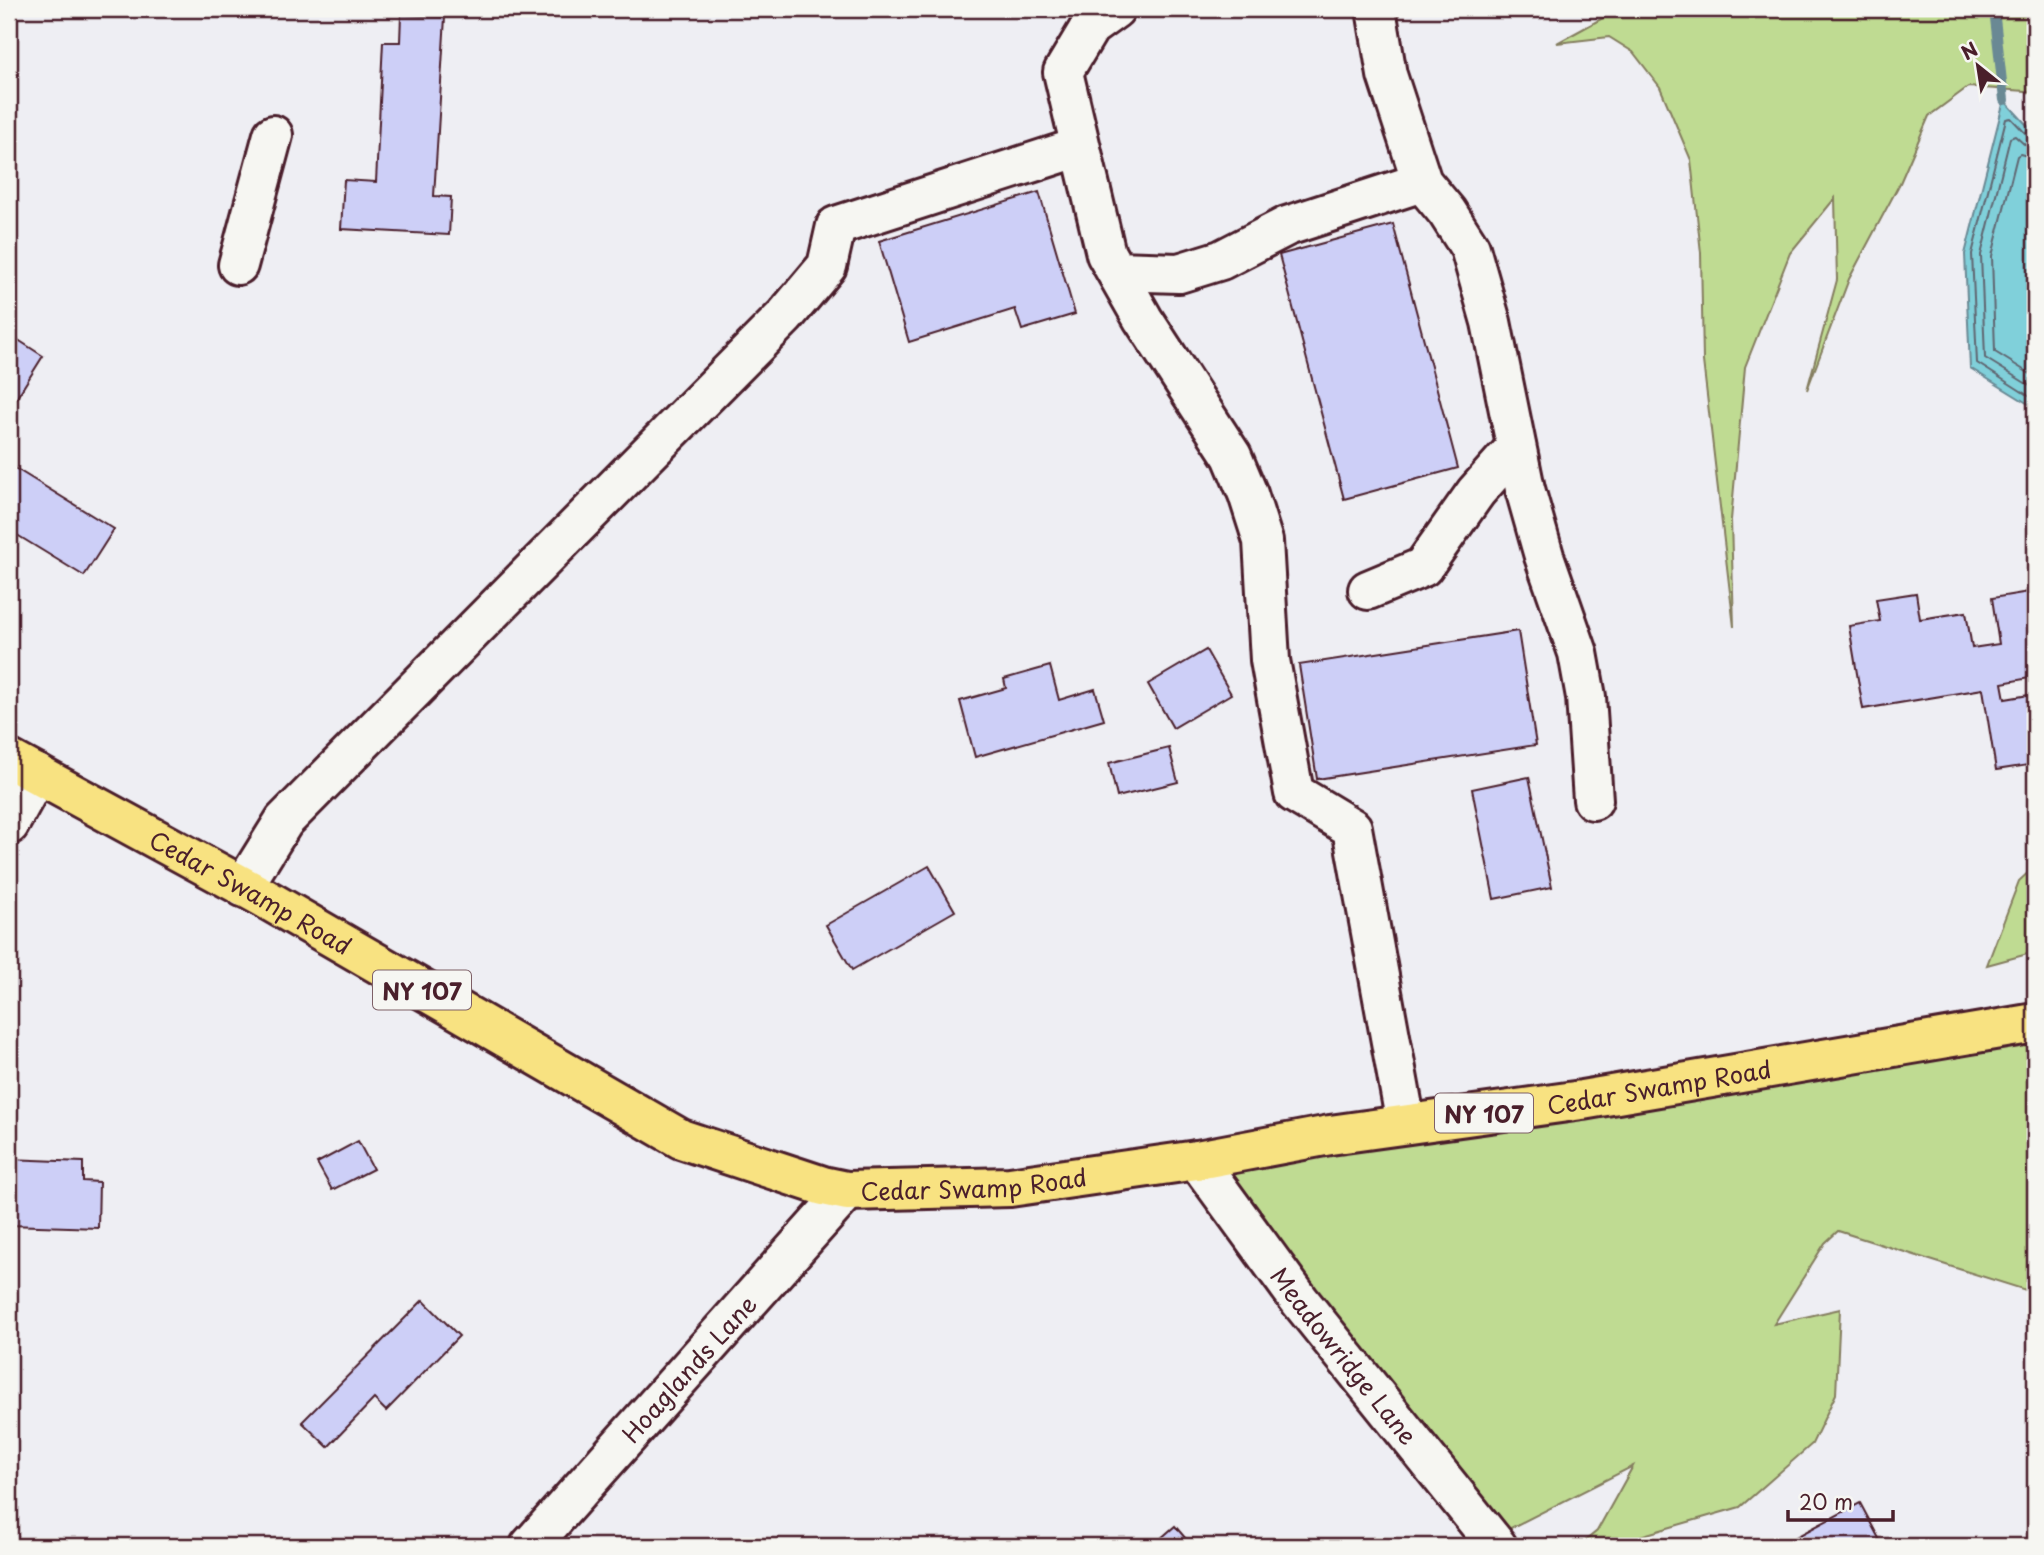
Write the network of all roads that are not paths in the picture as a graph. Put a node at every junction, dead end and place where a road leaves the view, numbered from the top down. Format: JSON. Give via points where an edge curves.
{"nodes":[{"id":1,"x":1115,"y":9,"type":"edge"},
{"id":2,"x":1376,"y":9,"type":"edge"},
{"id":3,"x":272,"y":135,"type":"dead end"},
{"id":4,"x":1080,"y":147,"type":"junction"},
{"id":5,"x":1422,"y":182,"type":"junction"},
{"id":6,"x":238,"y":265,"type":"dead end"},
{"id":7,"x":1116,"y":271,"type":"junction"},
{"id":8,"x":1516,"y":447,"type":"junction"},
{"id":9,"x":1368,"y":590,"type":"dead end"},
{"id":10,"x":23,"y":766,"type":"edge"},
{"id":11,"x":1593,"y":800,"type":"dead end"},
{"id":12,"x":9,"y":825,"type":"edge"},
{"id":13,"x":243,"y":887,"type":"junction"},
{"id":14,"x":2035,"y":1023,"type":"edge"},
{"id":15,"x":1406,"y":1124,"type":"junction"},
{"id":16,"x":1197,"y":1160,"type":"junction"},
{"id":17,"x":847,"y":1191,"type":"junction"},
{"id":18,"x":530,"y":1546,"type":"edge"},
{"id":19,"x":1497,"y":1546,"type":"edge"}],
"edges":[{"from":1,"to":4,"type":"street","via":[[1090,27],[1063,72]]},
{"from":2,"to":5,"type":"street","via":[[1387,75]]},
{"from":3,"to":6,"type":"street"},
{"from":4,"to":7,"type":"street","via":[[1106,254]]},
{"from":4,"to":13,"type":"street","via":[[836,226],[827,266],[786,316],[284,821]]},
{"from":5,"to":7,"type":"street","via":[[1287,226],[1221,260],[1179,273]]},
{"from":5,"to":8,"type":"street","via":[[1470,248],[1491,322]]},
{"from":7,"to":15,"type":"street","via":[[1232,456],[1248,494],[1263,541],[1270,660],[1294,793],[1352,828]]},
{"from":8,"to":9,"type":"street","via":[[1476,492],[1423,567]]},
{"from":8,"to":11,"type":"street","via":[[1544,556],[1578,653]]},
{"from":10,"to":12,"type":"street"},
{"from":10,"to":13,"type":"main road","name":"Cedar Swamp Road","number":"NY 107"},
{"from":13,"to":17,"type":"main road","name":"Cedar Swamp Road","number":"NY 107","via":[[681,1139]]},
{"from":14,"to":15,"type":"main road","name":"Cedar Swamp Road","number":"NY 107","via":[[1582,1100]]},
{"from":15,"to":16,"type":"main road","name":"Cedar Swamp Road","number":"NY 107"},
{"from":16,"to":17,"type":"main road","name":"Cedar Swamp Road","number":"NY 107","via":[[1010,1187]]},
{"from":16,"to":19,"type":"street","name":"Meadowridge Lane","via":[[1300,1301]]},
{"from":17,"to":18,"type":"street","name":"Hoaglands Lane"}]}
